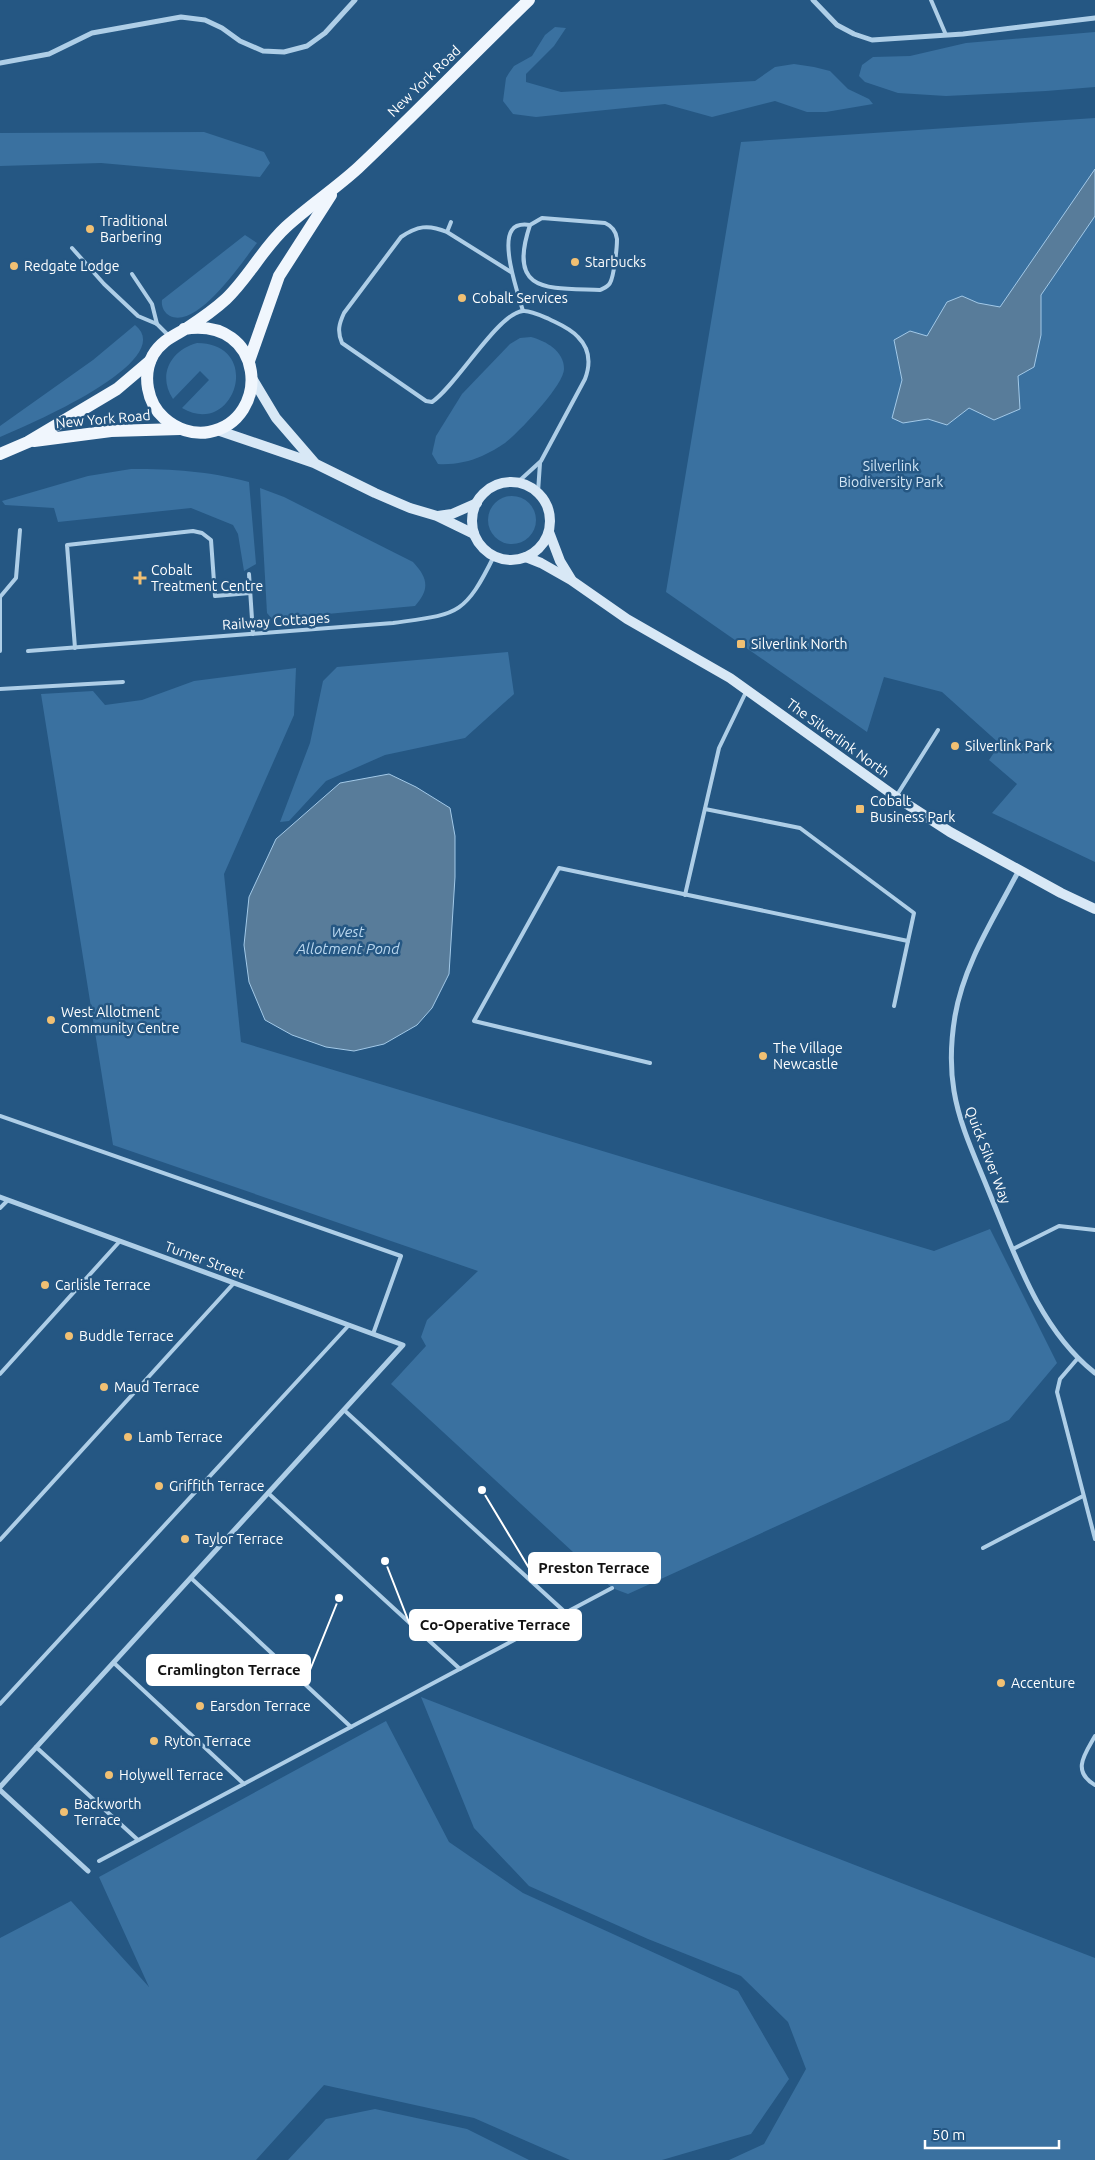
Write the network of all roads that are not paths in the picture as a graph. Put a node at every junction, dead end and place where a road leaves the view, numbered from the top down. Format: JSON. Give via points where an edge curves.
{"nodes":[{"id":1,"x":355,"y":0,"type":"edge"},
{"id":2,"x":529,"y":0,"type":"edge"},
{"id":3,"x":814,"y":0,"type":"edge"},
{"id":4,"x":931,"y":0,"type":"edge"},
{"id":5,"x":1095,"y":18,"type":"edge"},
{"id":6,"x":946,"y":35,"type":"junction"},
{"id":7,"x":0,"y":63,"type":"edge"},
{"id":8,"x":339,"y":183,"type":"junction"},
{"id":9,"x":451,"y":222,"type":"dead end"},
{"id":10,"x":530,"y":225,"type":"junction"},
{"id":11,"x":447,"y":232,"type":"junction"},
{"id":12,"x":72,"y":248,"type":"dead end"},
{"id":13,"x":511,"y":272,"type":"junction"},
{"id":14,"x":132,"y":274,"type":"dead end"},
{"id":15,"x":523,"y":311,"type":"junction"},
{"id":16,"x":157,"y":324,"type":"junction"},
{"id":17,"x":184,"y":330,"type":"junction"},
{"id":18,"x":169,"y":337,"type":"junction"},
{"id":19,"x":150,"y":361,"type":"junction"},
{"id":20,"x":249,"y":361,"type":"junction"},
{"id":21,"x":252,"y":378,"type":"junction"},
{"id":22,"x":180,"y":429,"type":"junction"},
{"id":23,"x":217,"y":430,"type":"junction"},
{"id":24,"x":28,"y":442,"type":"junction"},
{"id":25,"x":0,"y":454,"type":"edge"},
{"id":26,"x":541,"y":461,"type":"junction"},
{"id":27,"x":314,"y":462,"type":"junction"},
{"id":28,"x":518,"y":482,"type":"junction"},
{"id":29,"x":538,"y":492,"type":"junction"},
{"id":30,"x":477,"y":502,"type":"junction"},
{"id":31,"x":437,"y":516,"type":"junction"},
{"id":32,"x":20,"y":530,"type":"dead end"},
{"id":33,"x":549,"y":532,"type":"junction"},
{"id":34,"x":474,"y":534,"type":"junction"},
{"id":35,"x":494,"y":556,"type":"junction"},
{"id":36,"x":526,"y":557,"type":"junction"},
{"id":37,"x":249,"y":574,"type":"dead end"},
{"id":38,"x":571,"y":580,"type":"junction"},
{"id":39,"x":250,"y":593,"type":"junction"},
{"id":40,"x":254,"y":634,"type":"junction"},
{"id":41,"x":75,"y":648,"type":"junction"},
{"id":42,"x":0,"y":651,"type":"edge"},
{"id":43,"x":28,"y":651,"type":"dead end"},
{"id":44,"x":124,"y":682,"type":"dead end"},
{"id":45,"x":0,"y":689,"type":"edge"},
{"id":46,"x":747,"y":689,"type":"junction"},
{"id":47,"x":938,"y":730,"type":"dead end"},
{"id":48,"x":896,"y":797,"type":"junction"},
{"id":49,"x":705,"y":809,"type":"junction"},
{"id":50,"x":1019,"y":870,"type":"junction"},
{"id":51,"x":685,"y":894,"type":"junction"},
{"id":52,"x":1095,"y":909,"type":"edge"},
{"id":53,"x":908,"y":942,"type":"junction"},
{"id":54,"x":894,"y":1006,"type":"dead end"},
{"id":55,"x":650,"y":1063,"type":"dead end"},
{"id":56,"x":0,"y":1116,"type":"edge"},
{"id":57,"x":0,"y":1196,"type":"edge"},
{"id":58,"x":8,"y":1200,"type":"junction"},
{"id":59,"x":0,"y":1208,"type":"edge"},
{"id":60,"x":1095,"y":1230,"type":"edge"},
{"id":61,"x":120,"y":1241,"type":"junction"},
{"id":62,"x":1012,"y":1249,"type":"junction"},
{"id":63,"x":234,"y":1283,"type":"junction"},
{"id":64,"x":349,"y":1325,"type":"junction"},
{"id":65,"x":373,"y":1334,"type":"junction"},
{"id":66,"x":1078,"y":1358,"type":"junction"},
{"id":67,"x":1095,"y":1373,"type":"edge"},
{"id":68,"x":0,"y":1374,"type":"edge"},
{"id":69,"x":344,"y":1410,"type":"junction"},
{"id":70,"x":268,"y":1493,"type":"junction"},
{"id":71,"x":1083,"y":1496,"type":"junction"},
{"id":72,"x":1095,"y":1539,"type":"edge"},
{"id":73,"x":0,"y":1540,"type":"edge"},
{"id":74,"x":983,"y":1548,"type":"dead end"},
{"id":75,"x":191,"y":1578,"type":"junction"},
{"id":76,"x":612,"y":1588,"type":"dead end"},
{"id":77,"x":566,"y":1613,"type":"junction"},
{"id":78,"x":114,"y":1663,"type":"junction"},
{"id":79,"x":460,"y":1669,"type":"junction"},
{"id":80,"x":0,"y":1704,"type":"edge"},
{"id":81,"x":351,"y":1726,"type":"junction"},
{"id":82,"x":1095,"y":1736,"type":"edge"},
{"id":83,"x":36,"y":1747,"type":"junction"},
{"id":84,"x":244,"y":1784,"type":"junction"},
{"id":85,"x":1095,"y":1785,"type":"edge"},
{"id":86,"x":0,"y":1788,"type":"edge"},
{"id":87,"x":138,"y":1840,"type":"junction"},
{"id":88,"x":99,"y":1861,"type":"dead end"},
{"id":89,"x":88,"y":1871,"type":"dead end"}],
"edges":[{"from":1,"to":7,"type":"street","via":[[307,46],[284,52],[263,51],[204,20],[181,17],[92,33],[49,54]]},
{"from":2,"to":8,"type":"main road","name":"New York Road"},
{"from":3,"to":6,"type":"street","via":[[837,25],[872,40]]},
{"from":4,"to":6,"type":"lane"},
{"from":5,"to":6,"type":"street"},
{"from":8,"to":17,"type":"main road","name":"New York Road","via":[[274,238],[225,300]]},
{"from":8,"to":20,"type":"main road","name":"New York Road","via":[[279,276]]},
{"from":9,"to":11,"type":"lane"},
{"from":10,"to":10,"type":"lane","via":[[542,218],[610,226],[617,238],[610,283],[600,290],[541,286],[533,281],[523,261]]},
{"from":10,"to":13,"type":"lane","via":[[520,224],[509,236]]},
{"from":11,"to":13,"type":"lane"},
{"from":11,"to":15,"type":"lane","via":[[422,226],[401,237],[344,313],[339,325],[342,342],[432,402],[502,324]]},
{"from":12,"to":16,"type":"lane","via":[[138,316]]},
{"from":13,"to":15,"type":"lane"},
{"from":14,"to":16,"type":"lane","via":[[152,304]]},
{"from":15,"to":26,"type":"lane","via":[[562,325],[584,343],[590,366]]},
{"from":16,"to":18,"type":"lane"},
{"from":17,"to":18,"type":"main road","name":"New York Road"},
{"from":17,"to":20,"type":"main road","name":"New York Road","via":[[203,328],[223,333],[239,344]]},
{"from":18,"to":19,"type":"main road","name":"New York Road"},
{"from":19,"to":22,"type":"main road","name":"New York Road","via":[[147,379],[151,401],[162,417]]},
{"from":19,"to":24,"type":"main road","name":"New York Road","via":[[117,389]]},
{"from":20,"to":21,"type":"main road","name":"New York Road"},
{"from":21,"to":23,"type":"main road","name":"New York Road","via":[[251,390],[242,409]]},
{"from":21,"to":27,"type":"street","via":[[276,418]]},
{"from":22,"to":23,"type":"main road","name":"New York Road","via":[[196,432]]},
{"from":22,"to":24,"type":"main road","name":"New York Road","via":[[111,431]]},
{"from":23,"to":27,"type":"street"},
{"from":24,"to":25,"type":"main road","name":"New York Road"},
{"from":26,"to":28,"type":"lane"},
{"from":26,"to":29,"type":"lane"},
{"from":27,"to":31,"type":"street","via":[[375,493]]},
{"from":28,"to":29,"type":"street"},
{"from":28,"to":30,"type":"street","via":[[494,486]]},
{"from":29,"to":33,"type":"street","via":[[548,506]]},
{"from":30,"to":31,"type":"street","via":[[452,514]]},
{"from":30,"to":34,"type":"street","via":[[472,518]]},
{"from":31,"to":34,"type":"street"},
{"from":32,"to":42,"type":"lane","via":[[16,578],[0,597]]},
{"from":33,"to":36,"type":"street","via":[[540,547]]},
{"from":33,"to":38,"type":"street","name":"The Silverlink North"},
{"from":34,"to":35,"type":"street","via":[[482,547]]},
{"from":35,"to":36,"type":"street","via":[[510,560]]},
{"from":35,"to":40,"type":"lane","name":"Railway Cottages","via":[[471,597],[451,613],[393,623]]},
{"from":36,"to":38,"type":"street","name":"The Silverlink North"},
{"from":37,"to":39,"type":"lane"},
{"from":38,"to":46,"type":"street","name":"The Silverlink North","via":[[627,619]]},
{"from":39,"to":40,"type":"lane"},
{"from":39,"to":41,"type":"lane","via":[[215,596],[211,540],[202,533],[193,531],[67,545]]},
{"from":40,"to":41,"type":"lane","name":"Railway Cottages"},
{"from":41,"to":43,"type":"lane","name":"Railway Cottages"},
{"from":44,"to":45,"type":"lane"},
{"from":46,"to":48,"type":"street","name":"The Silverlink North"},
{"from":46,"to":49,"type":"lane","via":[[719,748]]},
{"from":47,"to":48,"type":"lane"},
{"from":48,"to":50,"type":"street","name":"The Silverlink North","via":[[950,832]]},
{"from":49,"to":51,"type":"lane"},
{"from":49,"to":53,"type":"lane","via":[[800,828],[914,912]]},
{"from":50,"to":52,"type":"street","name":"The Silverlink North"},
{"from":50,"to":62,"type":"street","name":"Quick Silver Way","via":[[967,971],[960,991],[952,1042],[958,1112]]},
{"from":51,"to":53,"type":"lane"},
{"from":51,"to":55,"type":"lane","via":[[559,868],[474,1021]]},
{"from":53,"to":54,"type":"lane"},
{"from":56,"to":65,"type":"lane","via":[[401,1256]]},
{"from":57,"to":58,"type":"street","name":"Turner Street"},
{"from":58,"to":59,"type":"lane"},
{"from":58,"to":61,"type":"street","name":"Turner Street"},
{"from":60,"to":62,"type":"lane","via":[[1059,1226]]},
{"from":61,"to":63,"type":"street","name":"Turner Street"},
{"from":61,"to":68,"type":"lane"},
{"from":62,"to":66,"type":"street","name":"Quick Silver Way","via":[[1046,1316]]},
{"from":63,"to":64,"type":"street","name":"Turner Street"},
{"from":63,"to":73,"type":"lane"},
{"from":64,"to":65,"type":"street","name":"Turner Street"},
{"from":64,"to":80,"type":"lane"},
{"from":65,"to":69,"type":"street","name":"Turner Street","via":[[403,1345]]},
{"from":66,"to":67,"type":"street","name":"Quick Silver Way"},
{"from":66,"to":71,"type":"lane","via":[[1060,1380],[1057,1392]]},
{"from":69,"to":70,"type":"street"},
{"from":69,"to":77,"type":"lane"},
{"from":70,"to":75,"type":"street"},
{"from":70,"to":79,"type":"lane"},
{"from":71,"to":72,"type":"lane"},
{"from":71,"to":74,"type":"lane"},
{"from":75,"to":78,"type":"street"},
{"from":75,"to":81,"type":"lane"},
{"from":76,"to":77,"type":"lane"},
{"from":77,"to":79,"type":"lane"},
{"from":78,"to":83,"type":"street"},
{"from":78,"to":84,"type":"lane"},
{"from":79,"to":81,"type":"lane"},
{"from":81,"to":84,"type":"lane"},
{"from":82,"to":85,"type":"lane","via":[[1082,1760],[1082,1772]]},
{"from":83,"to":86,"type":"street"},
{"from":83,"to":87,"type":"lane"},
{"from":84,"to":87,"type":"lane"},
{"from":86,"to":89,"type":"street"},
{"from":87,"to":88,"type":"lane"}]}
